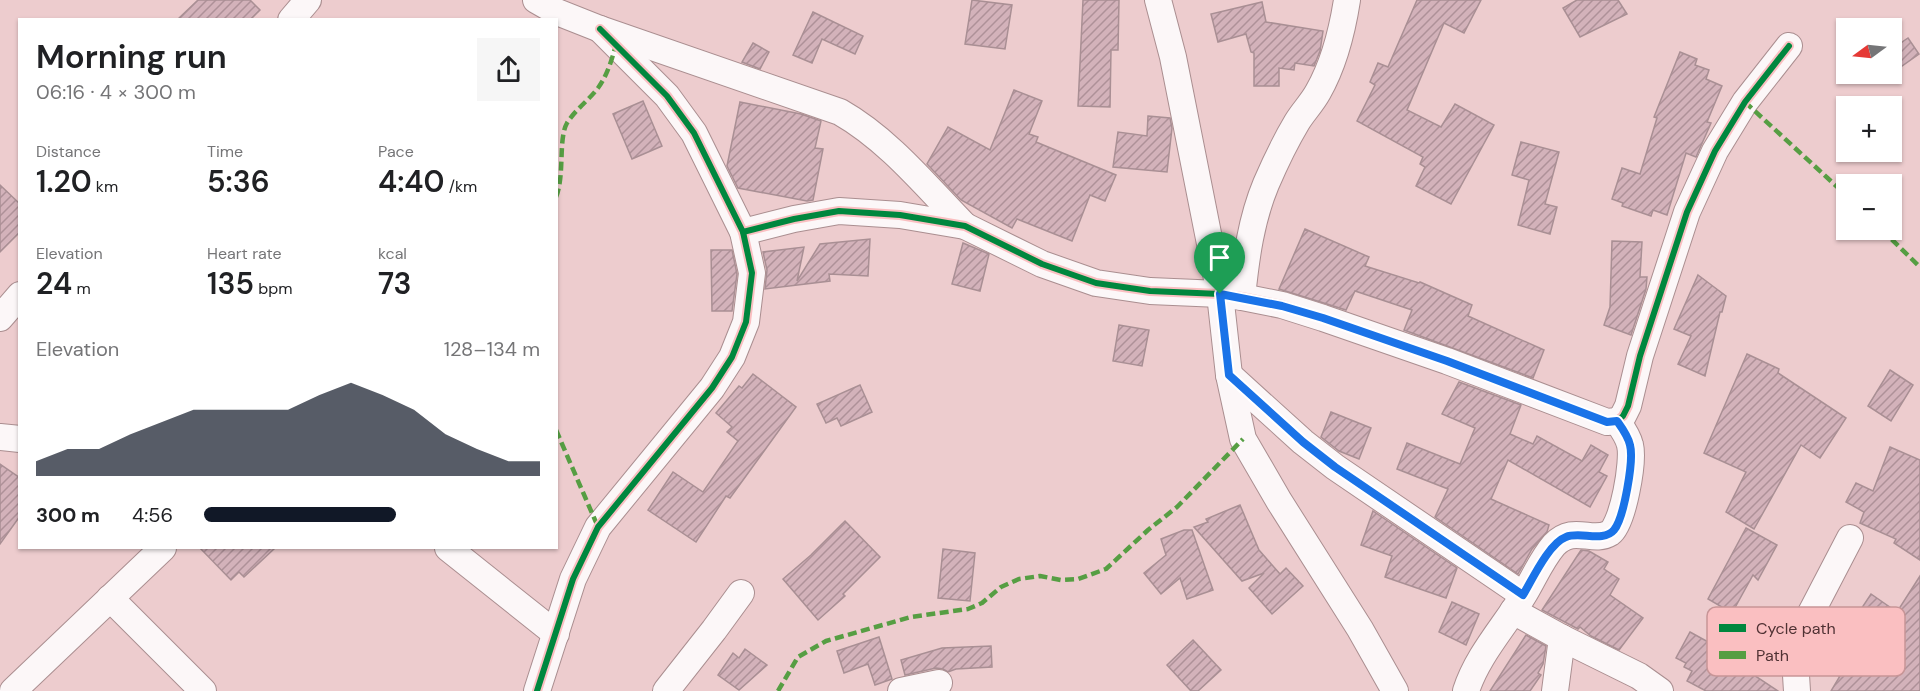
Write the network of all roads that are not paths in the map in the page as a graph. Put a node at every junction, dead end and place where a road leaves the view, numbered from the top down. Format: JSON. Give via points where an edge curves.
{"nodes":[{"id":1,"x":308,"y":0,"type":"edge"},
{"id":2,"x":536,"y":0,"type":"edge"},
{"id":3,"x":1158,"y":0,"type":"edge"},
{"id":4,"x":1347,"y":0,"type":"edge"},
{"id":5,"x":293,"y":18,"type":"edge"},
{"id":6,"x":600,"y":29,"type":"junction"},
{"id":7,"x":1789,"y":46,"type":"dead end"},
{"id":8,"x":964,"y":226,"type":"junction"},
{"id":9,"x":743,"y":232,"type":"junction"},
{"id":10,"x":1231,"y":295,"type":"junction"},
{"id":11,"x":18,"y":297,"type":"edge"},
{"id":12,"x":0,"y":318,"type":"edge"},
{"id":13,"x":1229,"y":375,"type":"junction"},
{"id":14,"x":1617,"y":421,"type":"junction"},
{"id":15,"x":0,"y":437,"type":"edge"},
{"id":16,"x":18,"y":439,"type":"edge"},
{"id":17,"x":1850,"y":538,"type":"dead end"},
{"id":18,"x":162,"y":549,"type":"edge"},
{"id":19,"x":449,"y":549,"type":"edge"},
{"id":20,"x":741,"y":593,"type":"dead end"},
{"id":21,"x":110,"y":598,"type":"junction"},
{"id":22,"x":1518,"y":603,"type":"junction"},
{"id":23,"x":1814,"y":607,"type":"edge"},
{"id":24,"x":556,"y":634,"type":"junction"},
{"id":25,"x":1562,"y":638,"type":"junction"},
{"id":26,"x":1796,"y":676,"type":"edge"},
{"id":27,"x":939,"y":683,"type":"dead end"},
{"id":28,"x":197,"y":689,"type":"edge"},
{"id":29,"x":1389,"y":689,"type":"edge"},
{"id":30,"x":13,"y":691,"type":"edge"},
{"id":31,"x":537,"y":691,"type":"edge"},
{"id":32,"x":666,"y":691,"type":"edge"},
{"id":33,"x":901,"y":691,"type":"edge"},
{"id":34,"x":1466,"y":691,"type":"edge"},
{"id":35,"x":1555,"y":691,"type":"edge"},
{"id":36,"x":1660,"y":691,"type":"edge"},
{"id":37,"x":1797,"y":691,"type":"edge"}],
"edges":[{"from":1,"to":5,"type":"street"},
{"from":2,"to":6,"type":"street"},
{"from":3,"to":10,"type":"street"},
{"from":4,"to":10,"type":"street","via":[[1330,69],[1265,185],[1246,257]]},
{"from":6,"to":8,"type":"street","via":[[840,112],[890,150]]},
{"from":6,"to":9,"type":"street","via":[[667,96],[693,133]]},
{"from":7,"to":14,"type":"street","via":[[1745,102],[1715,151],[1687,212],[1640,356],[1628,406]]},
{"from":8,"to":9,"type":"street","via":[[900,215],[839,211]]},
{"from":8,"to":10,"type":"street","via":[[1042,264],[1096,283],[1149,291]]},
{"from":9,"to":24,"type":"street","via":[[752,273],[746,322],[732,357],[712,388],[598,527],[573,579]]},
{"from":10,"to":13,"type":"street"},
{"from":10,"to":14,"type":"street","via":[[1323,318],[1607,422]]},
{"from":11,"to":12,"type":"street"},
{"from":13,"to":22,"type":"street","via":[[1303,442]]},
{"from":13,"to":29,"type":"street","via":[[1243,439],[1360,629]]},
{"from":14,"to":22,"type":"street","via":[[1630,445],[1631,462],[1614,530],[1607,535],[1564,537],[1554,546]]},
{"from":15,"to":16,"type":"street"},
{"from":17,"to":23,"type":"street"},
{"from":18,"to":21,"type":"street"},
{"from":19,"to":24,"type":"street"},
{"from":20,"to":32,"type":"street"},
{"from":21,"to":28,"type":"street"},
{"from":21,"to":30,"type":"street"},
{"from":22,"to":25,"type":"street"},
{"from":22,"to":34,"type":"street","via":[[1479,660]]},
{"from":24,"to":31,"type":"street"},
{"from":25,"to":35,"type":"street"},
{"from":25,"to":36,"type":"street","via":[[1639,675]]},
{"from":26,"to":37,"type":"street"},
{"from":27,"to":33,"type":"street"}]}
